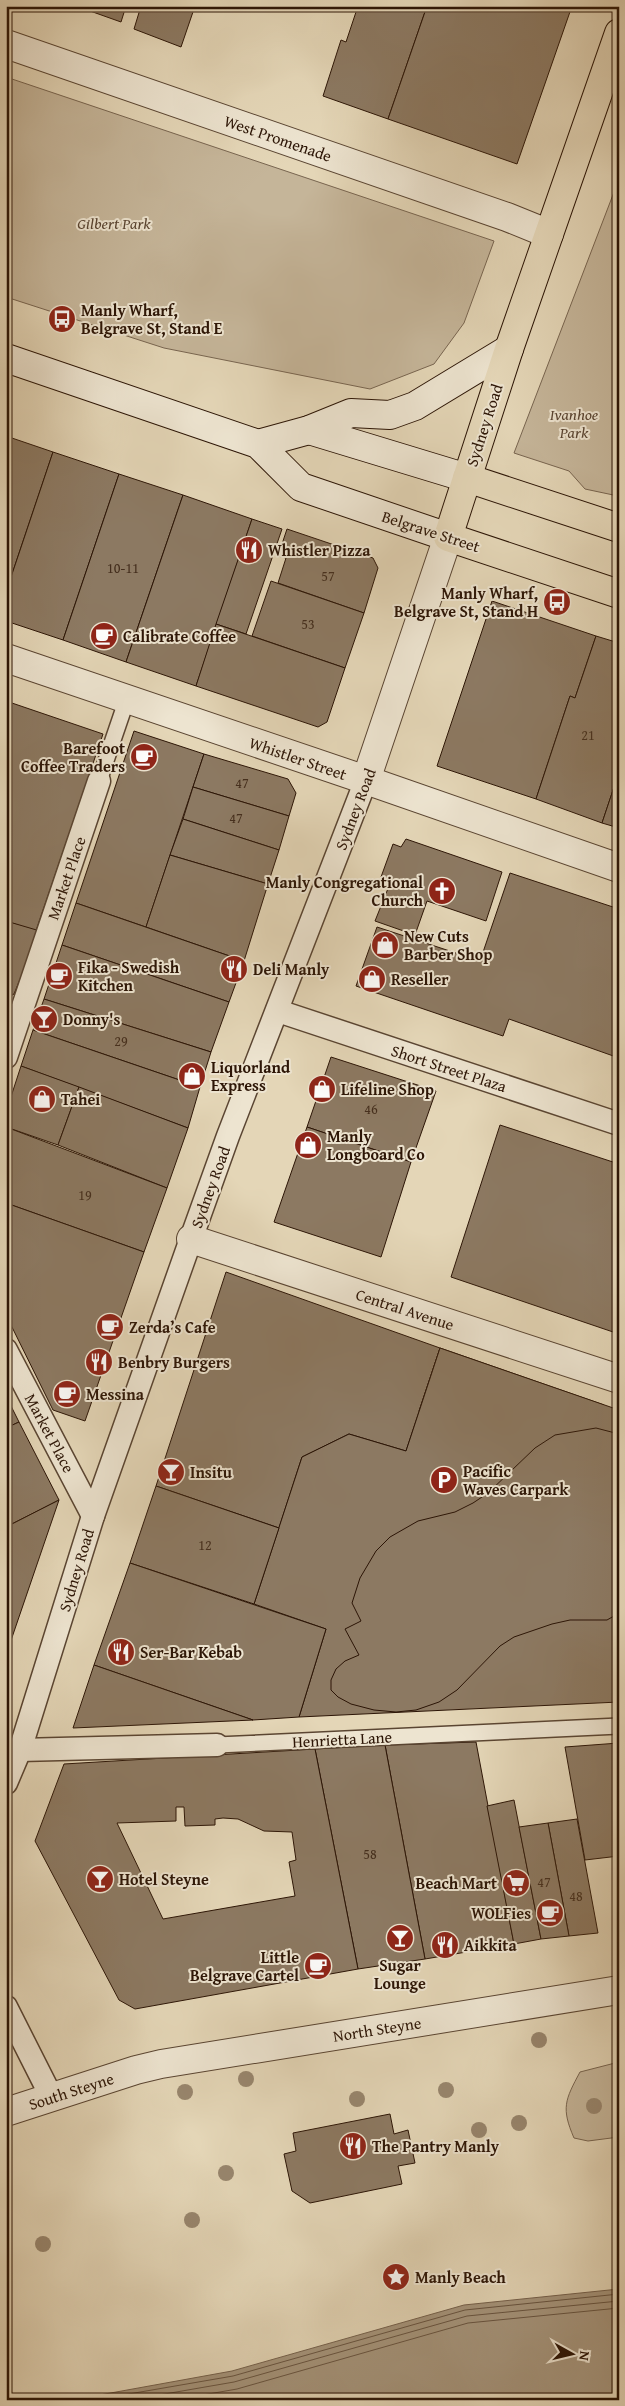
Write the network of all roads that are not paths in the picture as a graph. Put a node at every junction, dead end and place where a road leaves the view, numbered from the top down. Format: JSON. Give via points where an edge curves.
{"nodes":[{"id":1,"x":619,"y":33,"type":"edge"},
{"id":2,"x":6,"y":44,"type":"edge"},
{"id":3,"x":549,"y":234,"type":"junction"},
{"id":4,"x":509,"y":349,"type":"junction"},
{"id":5,"x":6,"y":358,"type":"edge"},
{"id":6,"x":309,"y":430,"type":"junction"},
{"id":7,"x":258,"y":444,"type":"junction"},
{"id":8,"x":467,"y":478,"type":"junction"},
{"id":9,"x":619,"y":528,"type":"edge"},
{"id":10,"x":448,"y":537,"type":"junction"},
{"id":11,"x":619,"y":594,"type":"edge"},
{"id":12,"x":6,"y":658,"type":"edge"},
{"id":13,"x":127,"y":699,"type":"junction"},
{"id":14,"x":366,"y":780,"type":"junction"},
{"id":15,"x":99,"y":781,"type":"joint"},
{"id":16,"x":619,"y":868,"type":"edge"},
{"id":17,"x":278,"y":1011,"type":"junction"},
{"id":18,"x":6,"y":1056,"type":"edge"},
{"id":19,"x":619,"y":1124,"type":"edge"},
{"id":20,"x":191,"y":1238,"type":"junction"},
{"id":21,"x":6,"y":1350,"type":"edge"},
{"id":22,"x":619,"y":1379,"type":"edge"},
{"id":23,"x":93,"y":1516,"type":"junction"},
{"id":24,"x":619,"y":1726,"type":"edge"},
{"id":25,"x":217,"y":1744,"type":"joint"},
{"id":26,"x":20,"y":1750,"type":"junction"},
{"id":27,"x":6,"y":1783,"type":"edge"},
{"id":28,"x":619,"y":1990,"type":"edge"},
{"id":29,"x":6,"y":2007,"type":"edge"},
{"id":30,"x":136,"y":2070,"type":"joint"},
{"id":31,"x":52,"y":2098,"type":"junction"},
{"id":32,"x":6,"y":2112,"type":"edge"}],
"edges":[{"from":1,"to":3,"type":"main road","name":"Sydney Road"},
{"from":2,"to":3,"type":"street","name":"West Promenade"},
{"from":3,"to":4,"type":"main road","name":"Sydney Road"},
{"from":4,"to":6,"type":"street","via":[[415,406],[390,415],[351,413]]},
{"from":4,"to":8,"type":"main road","name":"Sydney Road"},
{"from":5,"to":7,"type":"street","name":"Belgrave Street"},
{"from":6,"to":7,"type":"street"},
{"from":6,"to":8,"type":"street"},
{"from":7,"to":10,"type":"street","name":"Belgrave Street","via":[[301,487]]},
{"from":8,"to":9,"type":"main road"},
{"from":8,"to":10,"type":"main road","name":"Sydney Road"},
{"from":10,"to":11,"type":"main road","name":"Belgrave Street"},
{"from":10,"to":14,"type":"street","name":"Sydney Road"},
{"from":12,"to":13,"type":"street","name":"Whistler Street"},
{"from":13,"to":14,"type":"street","name":"Whistler Street"},
{"from":13,"to":15,"type":"lane","name":"Market Place"},
{"from":14,"to":16,"type":"street","name":"Whistler Street"},
{"from":14,"to":17,"type":"street","name":"Sydney Road"},
{"from":15,"to":18,"type":"street","name":"Market Place"},
{"from":17,"to":19,"type":"street","name":"Short Street Plaza"},
{"from":17,"to":20,"type":"street","name":"Sydney Road"},
{"from":20,"to":22,"type":"street","name":"Central Avenue"},
{"from":20,"to":23,"type":"street","name":"Sydney Road"},
{"from":21,"to":23,"type":"street","name":"Market Place"},
{"from":23,"to":26,"type":"street","name":"Sydney Road"},
{"from":24,"to":25,"type":"lane","name":"Henrietta Lane"},
{"from":25,"to":26,"type":"street","name":"Henrietta Lane"},
{"from":26,"to":27,"type":"street","name":"Sydney Road"},
{"from":28,"to":30,"type":"street","name":"North Steyne"},
{"from":29,"to":31,"type":"street"},
{"from":30,"to":31,"type":"street","name":"South Steyne"},
{"from":31,"to":32,"type":"street","name":"South Steyne"}]}
